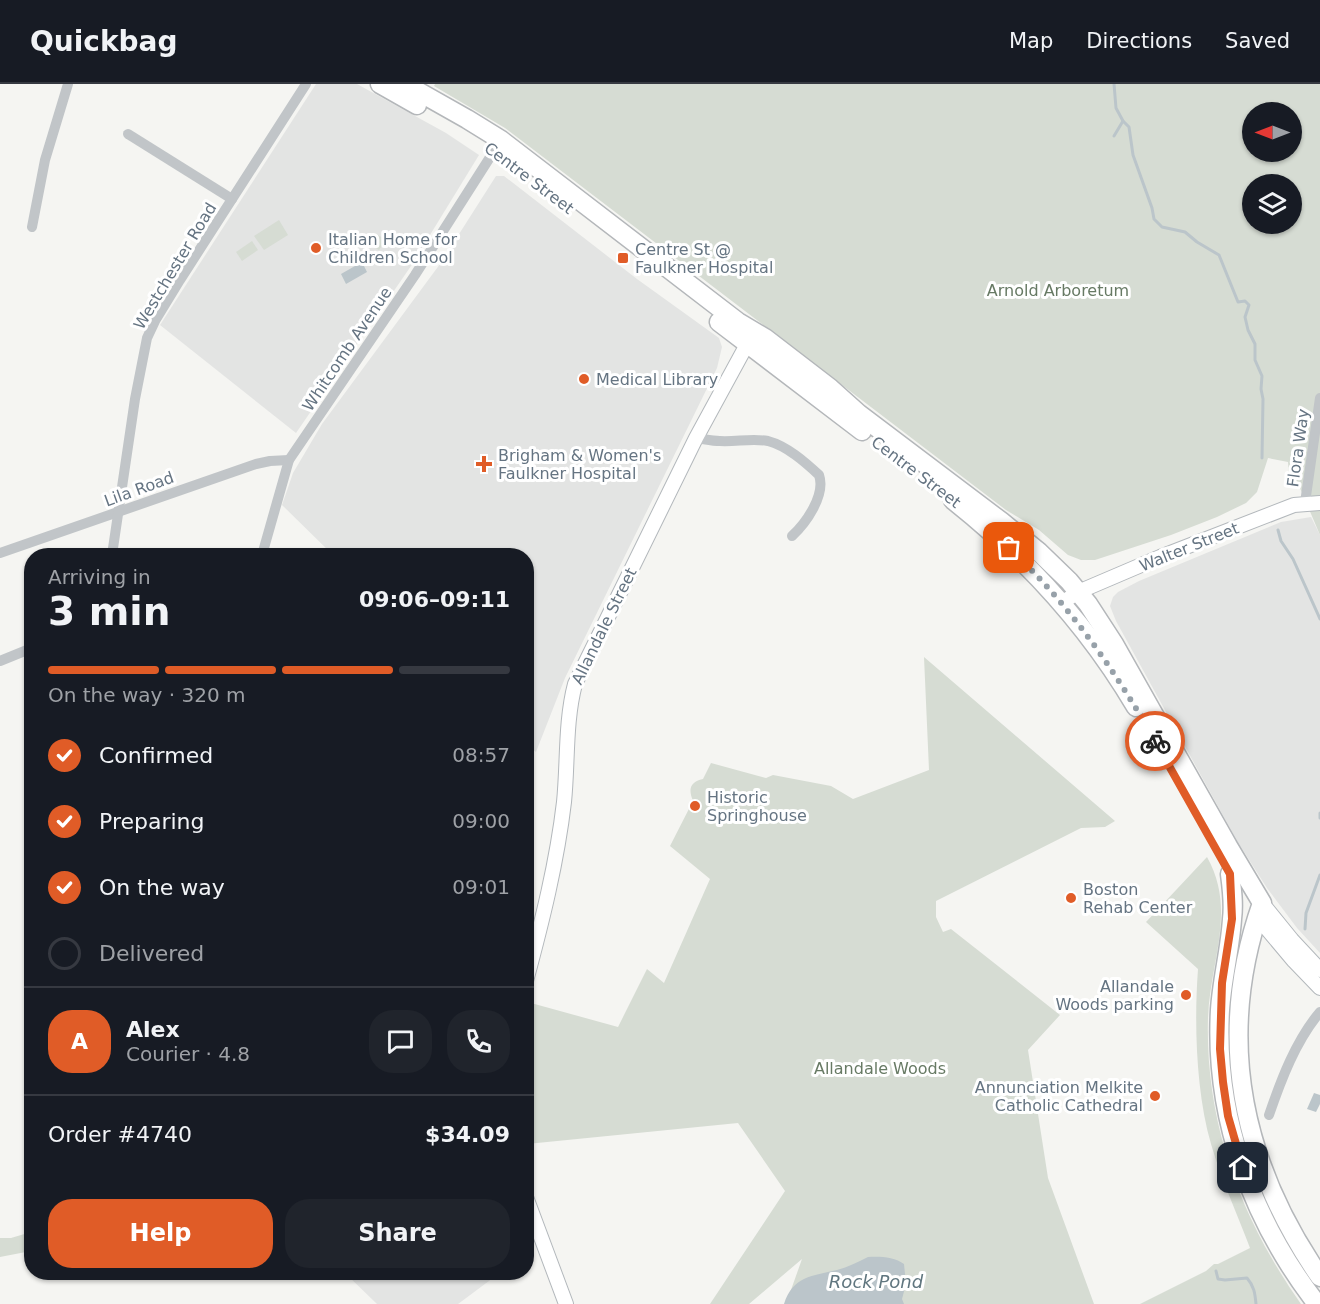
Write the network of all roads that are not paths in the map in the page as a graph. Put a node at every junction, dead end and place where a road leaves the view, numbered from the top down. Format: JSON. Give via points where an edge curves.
{"nodes":[{"id":1,"x":68,"y":84,"type":"edge"},
{"id":2,"x":306,"y":84,"type":"edge"},
{"id":3,"x":380,"y":84,"type":"edge"},
{"id":4,"x":405,"y":84,"type":"edge"},
{"id":5,"x":128,"y":134,"type":"dead end"},
{"id":6,"x":498,"y":145,"type":"junction"},
{"id":7,"x":232,"y":200,"type":"junction"},
{"id":8,"x":32,"y":227,"type":"dead end"},
{"id":9,"x":750,"y":338,"type":"junction"},
{"id":10,"x":1320,"y":398,"type":"edge"},
{"id":11,"x":696,"y":438,"type":"junction"},
{"id":12,"x":289,"y":460,"type":"junction"},
{"id":13,"x":1305,"y":503,"type":"junction"},
{"id":14,"x":1320,"y":503,"type":"edge"},
{"id":15,"x":118,"y":513,"type":"junction"},
{"id":16,"x":792,"y":536,"type":"dead end"},
{"id":17,"x":113,"y":548,"type":"edge"},
{"id":18,"x":264,"y":548,"type":"edge"},
{"id":19,"x":0,"y":553,"type":"edge"},
{"id":20,"x":1078,"y":592,"type":"junction"},
{"id":21,"x":1062,"y":603,"type":"junction"},
{"id":22,"x":24,"y":651,"type":"edge"},
{"id":23,"x":0,"y":661,"type":"edge"},
{"id":24,"x":1230,"y":874,"type":"junction"},
{"id":25,"x":1260,"y":910,"type":"junction"},
{"id":26,"x":534,"y":948,"type":"edge"},
{"id":27,"x":1320,"y":970,"type":"edge"},
{"id":28,"x":1320,"y":988,"type":"edge"},
{"id":29,"x":1320,"y":1012,"type":"edge"},
{"id":30,"x":1269,"y":1115,"type":"dead end"},
{"id":31,"x":534,"y":1218,"type":"edge"},
{"id":32,"x":1319,"y":1276,"type":"edge"},
{"id":33,"x":1303,"y":1285,"type":"junction"},
{"id":34,"x":566,"y":1304,"type":"edge"},
{"id":35,"x":1317,"y":1304,"type":"edge"}],
"edges":[{"from":1,"to":8,"type":"street","via":[[45,160]]},
{"from":2,"to":7,"type":"street","name":"Westchester Road"},
{"from":3,"to":6,"type":"highway","name":"Centre Street"},
{"from":4,"to":6,"type":"highway","name":"Centre Street","via":[[467,118]]},
{"from":5,"to":7,"type":"street"},
{"from":6,"to":9,"type":"highway","name":"Centre Street","via":[[738,322]]},
{"from":6,"to":12,"type":"street","name":"Whitcomb Avenue"},
{"from":7,"to":15,"type":"street","name":"Westchester Road","via":[[147,338]]},
{"from":9,"to":11,"type":"street","name":"Allandale Street"},
{"from":9,"to":20,"type":"highway","name":"Centre Street","via":[[822,382],[1026,541]]},
{"from":9,"to":21,"type":"highway","name":"Centre Street","via":[[965,510],[1015,553]]},
{"from":10,"to":13,"type":"street","name":"Flora Way"},
{"from":11,"to":16,"type":"street","via":[[768,441],[819,475],[821,494]]},
{"from":11,"to":26,"type":"street","name":"Allandale Street","via":[[575,684],[570,703],[560,835]]},
{"from":12,"to":15,"type":"street","name":"Lila Road","via":[[256,464]]},
{"from":12,"to":18,"type":"street","name":"Whitcomb Avenue"},
{"from":13,"to":14,"type":"street","name":"Walter Street"},
{"from":13,"to":20,"type":"street","name":"Walter Street"},
{"from":15,"to":17,"type":"street","name":"Westchester Road"},
{"from":15,"to":19,"type":"street","name":"Lila Road"},
{"from":20,"to":21,"type":"street","name":"Walter Street"},
{"from":20,"to":25,"type":"highway","name":"Centre Street","via":[[1119,653]]},
{"from":21,"to":24,"type":"highway","name":"Centre Street","via":[[1118,677]]},
{"from":22,"to":23,"type":"street"},
{"from":24,"to":25,"type":"highway","name":"Centre Street"},
{"from":24,"to":33,"type":"highway","via":[[1232,919],[1220,1016],[1226,1100],[1254,1200]]},
{"from":25,"to":27,"type":"street","name":"Centre Street"},
{"from":25,"to":28,"type":"street","name":"Centre Street","via":[[1294,961]]},
{"from":25,"to":32,"type":"highway","via":[[1247,950],[1240,999],[1244,1097],[1271,1192],[1293,1237]]},
{"from":29,"to":30,"type":"street","via":[[1285,1073]]},
{"from":31,"to":34,"type":"street"},
{"from":32,"to":33,"type":"highway"},
{"from":33,"to":35,"type":"highway"}]}
